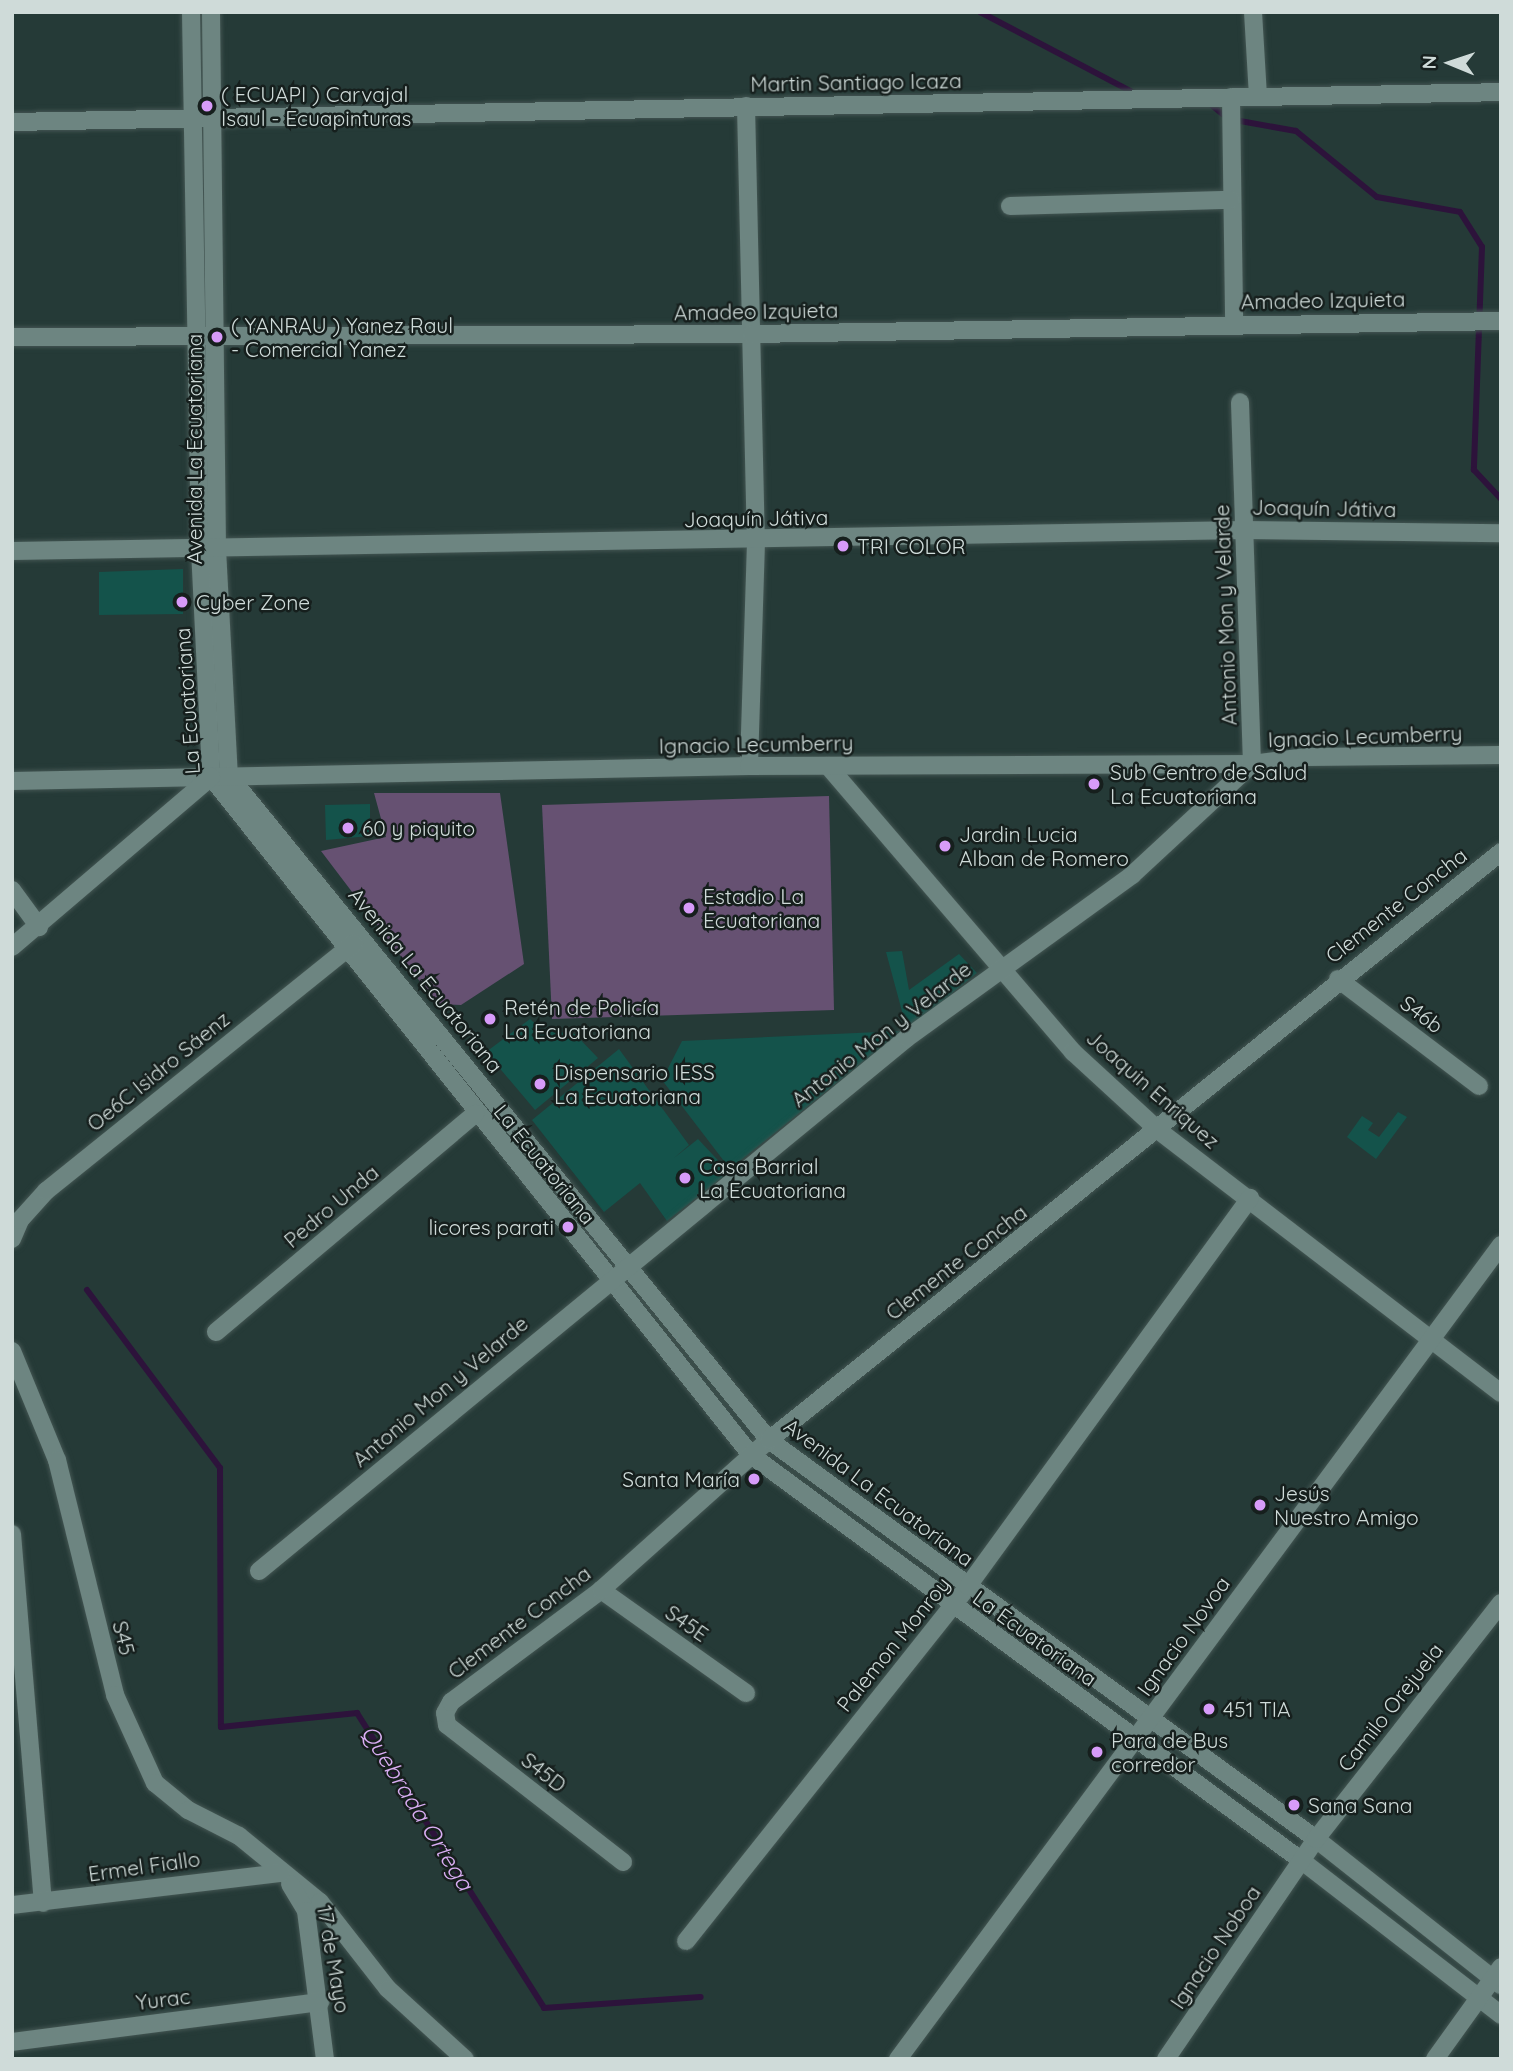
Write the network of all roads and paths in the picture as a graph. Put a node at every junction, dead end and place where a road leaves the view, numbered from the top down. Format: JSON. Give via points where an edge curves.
{"nodes":[{"id":1,"x":191,"y":12,"type":"edge"},
{"id":2,"x":211,"y":12,"type":"edge"},
{"id":3,"x":1253,"y":12,"type":"edge"},
{"id":4,"x":1501,"y":92,"type":"edge"},
{"id":5,"x":1231,"y":97,"type":"junction"},
{"id":6,"x":1258,"y":97,"type":"junction"},
{"id":7,"x":746,"y":106,"type":"junction"},
{"id":8,"x":193,"y":118,"type":"junction"},
{"id":9,"x":211,"y":118,"type":"junction"},
{"id":10,"x":12,"y":122,"type":"edge"},
{"id":11,"x":1231,"y":200,"type":"junction"},
{"id":12,"x":1010,"y":206,"type":"dead end"},
{"id":13,"x":1501,"y":320,"type":"edge"},
{"id":14,"x":1234,"y":324,"type":"junction"},
{"id":15,"x":752,"y":334,"type":"junction"},
{"id":16,"x":217,"y":336,"type":"junction"},
{"id":17,"x":12,"y":337,"type":"edge"},
{"id":18,"x":195,"y":337,"type":"junction"},
{"id":19,"x":1240,"y":402,"type":"dead end"},
{"id":20,"x":1245,"y":530,"type":"junction"},
{"id":21,"x":1501,"y":533,"type":"edge"},
{"id":22,"x":756,"y":542,"type":"junction"},
{"id":23,"x":208,"y":549,"type":"junction"},
{"id":24,"x":12,"y":551,"type":"edge"},
{"id":25,"x":1501,"y":755,"type":"edge"},
{"id":26,"x":1252,"y":764,"type":"junction"},
{"id":27,"x":749,"y":766,"type":"junction"},
{"id":28,"x":828,"y":766,"type":"junction"},
{"id":29,"x":229,"y":776,"type":"junction"},
{"id":30,"x":211,"y":777,"type":"junction"},
{"id":31,"x":12,"y":781,"type":"edge"},
{"id":32,"x":1501,"y":852,"type":"edge"},
{"id":33,"x":12,"y":890,"type":"edge"},
{"id":34,"x":39,"y":927,"type":"junction"},
{"id":35,"x":363,"y":936,"type":"junction"},
{"id":36,"x":12,"y":947,"type":"edge"},
{"id":37,"x":346,"y":949,"type":"junction"},
{"id":38,"x":1001,"y":968,"type":"junction"},
{"id":39,"x":1338,"y":979,"type":"junction"},
{"id":40,"x":1479,"y":1086,"type":"dead end"},
{"id":41,"x":475,"y":1114,"type":"junction"},
{"id":42,"x":1158,"y":1130,"type":"junction"},
{"id":43,"x":1250,"y":1198,"type":"junction"},
{"id":44,"x":12,"y":1239,"type":"edge"},
{"id":45,"x":1501,"y":1244,"type":"edge"},
{"id":46,"x":629,"y":1268,"type":"junction"},
{"id":47,"x":611,"y":1280,"type":"junction"},
{"id":48,"x":216,"y":1332,"type":"dead end"},
{"id":49,"x":1431,"y":1337,"type":"junction"},
{"id":50,"x":12,"y":1351,"type":"edge"},
{"id":51,"x":1501,"y":1393,"type":"edge"},
{"id":52,"x":769,"y":1440,"type":"junction"},
{"id":53,"x":751,"y":1455,"type":"junction"},
{"id":54,"x":12,"y":1534,"type":"edge"},
{"id":55,"x":259,"y":1571,"type":"dead end"},
{"id":56,"x":968,"y":1586,"type":"junction"},
{"id":57,"x":601,"y":1590,"type":"junction"},
{"id":58,"x":1501,"y":1603,"type":"edge"},
{"id":59,"x":952,"y":1607,"type":"junction"},
{"id":60,"x":746,"y":1693,"type":"dead end"},
{"id":61,"x":444,"y":1713,"type":"joint"},
{"id":62,"x":1151,"y":1718,"type":"junction"},
{"id":63,"x":1136,"y":1739,"type":"junction"},
{"id":64,"x":1316,"y":1839,"type":"junction"},
{"id":65,"x":1302,"y":1861,"type":"junction"},
{"id":66,"x":623,"y":1862,"type":"dead end"},
{"id":67,"x":281,"y":1873,"type":"junction"},
{"id":68,"x":43,"y":1903,"type":"junction"},
{"id":69,"x":12,"y":1905,"type":"edge"},
{"id":70,"x":686,"y":1941,"type":"dead end"},
{"id":71,"x":1498,"y":1977,"type":"edge"},
{"id":72,"x":1479,"y":1997,"type":"junction"},
{"id":73,"x":320,"y":2002,"type":"junction"},
{"id":74,"x":1501,"y":2015,"type":"edge"},
{"id":75,"x":12,"y":2042,"type":"edge"},
{"id":76,"x":900,"y":2056,"type":"edge"},
{"id":77,"x":325,"y":2059,"type":"edge"},
{"id":78,"x":465,"y":2059,"type":"edge"},
{"id":79,"x":1166,"y":2059,"type":"edge"},
{"id":80,"x":1435,"y":2059,"type":"edge"}],
"edges":[{"from":1,"to":8,"type":"street"},
{"from":2,"to":9,"type":"street","name":"Avenida La Ecuatoriana"},
{"from":3,"to":6,"type":"street"},
{"from":4,"to":6,"type":"street","name":"Martin Santiago Icaza"},
{"from":5,"to":6,"type":"street","name":"Martin Santiago Icaza"},
{"from":5,"to":7,"type":"street","name":"Martin Santiago Icaza"},
{"from":5,"to":11,"type":"street"},
{"from":7,"to":9,"type":"street","name":"Martin Santiago Icaza"},
{"from":7,"to":15,"type":"street"},
{"from":8,"to":9,"type":"street","name":"Martin Santiago Icaza"},
{"from":8,"to":10,"type":"street"},
{"from":8,"to":18,"type":"street","name":"La Ecuatoriana"},
{"from":9,"to":16,"type":"street","name":"Avenida La Ecuatoriana"},
{"from":11,"to":12,"type":"street"},
{"from":11,"to":14,"type":"street"},
{"from":13,"to":14,"type":"street","name":"Amadeo Izquieta"},
{"from":14,"to":15,"type":"street","name":"Amadeo Izquieta"},
{"from":15,"to":16,"type":"street","name":"Amadeo Izquieta"},
{"from":15,"to":22,"type":"street"},
{"from":16,"to":18,"type":"street","name":"Amadeo Izquieta"},
{"from":16,"to":23,"type":"street","name":"Avenida La Ecuatoriana"},
{"from":17,"to":18,"type":"street","name":"Amadeo Izquieta"},
{"from":18,"to":23,"type":"street","name":"La Ecuatoriana"},
{"from":19,"to":20,"type":"street","name":"Antonio Mon y Velarde"},
{"from":20,"to":21,"type":"street","name":"Joaquín Játiva"},
{"from":20,"to":22,"type":"street","name":"Joaquín Játiva"},
{"from":20,"to":26,"type":"street","name":"Antonio Mon y Velarde"},
{"from":22,"to":23,"type":"street","name":"Joaquín Játiva"},
{"from":22,"to":27,"type":"street"},
{"from":23,"to":24,"type":"street","name":"Joaquín Játiva"},
{"from":23,"to":29,"type":"street","name":"Avenida La Ecuatoriana"},
{"from":23,"to":30,"type":"street","name":"La Ecuatoriana"},
{"from":25,"to":26,"type":"street","name":"Ignacio Lecumberry","via":[[1307,757]]},
{"from":26,"to":28,"type":"street","name":"Ignacio Lecumberry"},
{"from":26,"to":38,"type":"street","name":"Antonio Mon y Velarde","via":[[1132,876]]},
{"from":27,"to":28,"type":"street","name":"Ignacio Lecumberry"},
{"from":27,"to":29,"type":"street","name":"Ignacio Lecumberry"},
{"from":28,"to":38,"type":"street","name":"Joaquin Enriquez"},
{"from":29,"to":30,"type":"street","name":"Ignacio Lecumberry"},
{"from":29,"to":35,"type":"street","name":"Avenida La Ecuatoriana"},
{"from":30,"to":31,"type":"street","name":"Ignacio Lecumberry"},
{"from":30,"to":34,"type":"street"},
{"from":30,"to":37,"type":"street","name":"La Ecuatoriana"},
{"from":32,"to":39,"type":"street","name":"Clemente Concha"},
{"from":33,"to":34,"type":"street"},
{"from":34,"to":36,"type":"street"},
{"from":35,"to":37,"type":"street","name":"Oe6C Isidro Sáenz"},
{"from":35,"to":46,"type":"street","name":"Avenida La Ecuatoriana"},
{"from":37,"to":41,"type":"street","name":"La Ecuatoriana"},
{"from":37,"to":44,"type":"street","name":"Oe6C Isidro Sáenz","via":[[46,1191],[20,1220]]},
{"from":38,"to":42,"type":"street","name":"Joaquin Enriquez","via":[[1073,1052]]},
{"from":38,"to":46,"type":"street","name":"Antonio Mon y Velarde","via":[[907,1038]]},
{"from":39,"to":40,"type":"street","name":"S46b"},
{"from":39,"to":42,"type":"street","name":"Clemente Concha"},
{"from":41,"to":47,"type":"street","name":"La Ecuatoriana"},
{"from":41,"to":48,"type":"street","name":"Pedro Unda"},
{"from":42,"to":43,"type":"street","name":"Joaquin Enriquez"},
{"from":42,"to":52,"type":"street","name":"Clemente Concha"},
{"from":43,"to":49,"type":"street","name":"Joaquin Enriquez"},
{"from":43,"to":56,"type":"street","name":"Palemon Monroy"},
{"from":45,"to":49,"type":"street","name":"Ignacio Novoa"},
{"from":46,"to":47,"type":"street","name":"Antonio Mon y Velarde"},
{"from":46,"to":52,"type":"street","name":"Avenida La Ecuatoriana"},
{"from":47,"to":53,"type":"street","name":"La Ecuatoriana"},
{"from":47,"to":55,"type":"street","name":"Antonio Mon y Velarde"},
{"from":49,"to":51,"type":"street","name":"Joaquin Enriquez"},
{"from":49,"to":62,"type":"street","name":"Ignacio Novoa"},
{"from":50,"to":67,"type":"street","name":"S45","via":[[57,1460],[115,1695],[139,1756],[173,1800],[239,1836]]},
{"from":52,"to":53,"type":"street","name":"Clemente Concha"},
{"from":52,"to":56,"type":"street","name":"Avenida La Ecuatoriana"},
{"from":53,"to":57,"type":"street","name":"Clemente Concha"},
{"from":53,"to":59,"type":"street","name":"La Ecuatoriana"},
{"from":54,"to":68,"type":"street"},
{"from":56,"to":59,"type":"street","name":"Palemon Monroy"},
{"from":56,"to":62,"type":"street","name":"Avenida La Ecuatoriana"},
{"from":57,"to":60,"type":"street","name":"S45E"},
{"from":57,"to":61,"type":"street","name":"Clemente Concha","via":[[451,1702]]},
{"from":58,"to":64,"type":"street","name":"Camilo Orejuela"},
{"from":59,"to":63,"type":"street","name":"La Ecuatoriana"},
{"from":59,"to":70,"type":"street","name":"Palemon Monroy"},
{"from":61,"to":66,"type":"street","name":"S45D","via":[[447,1725]]},
{"from":62,"to":63,"type":"street","name":"Ignacio Novoa"},
{"from":62,"to":64,"type":"street"},
{"from":63,"to":65,"type":"street","name":"La Ecuatoriana"},
{"from":63,"to":76,"type":"street","name":"Ignacio Novoa"},
{"from":64,"to":65,"type":"street","name":"Camilo Orejuela"},
{"from":64,"to":71,"type":"street"},
{"from":65,"to":72,"type":"street","name":"La Ecuatoriana"},
{"from":65,"to":79,"type":"street","name":"Ignacio Noboa"},
{"from":67,"to":68,"type":"street","name":"Ermel Fiallo"},
{"from":67,"to":73,"type":"street","name":"17 de Mayo","via":[[306,1911]]},
{"from":67,"to":78,"type":"street","via":[[320,1902],[388,1989]]},
{"from":68,"to":69,"type":"street","name":"Ermel Fiallo"},
{"from":71,"to":72,"type":"street"},
{"from":72,"to":74,"type":"street","name":"La Ecuatoriana"},
{"from":72,"to":80,"type":"street"},
{"from":73,"to":75,"type":"street","name":"Yurac"},
{"from":73,"to":77,"type":"street","name":"17 de Mayo"}]}
